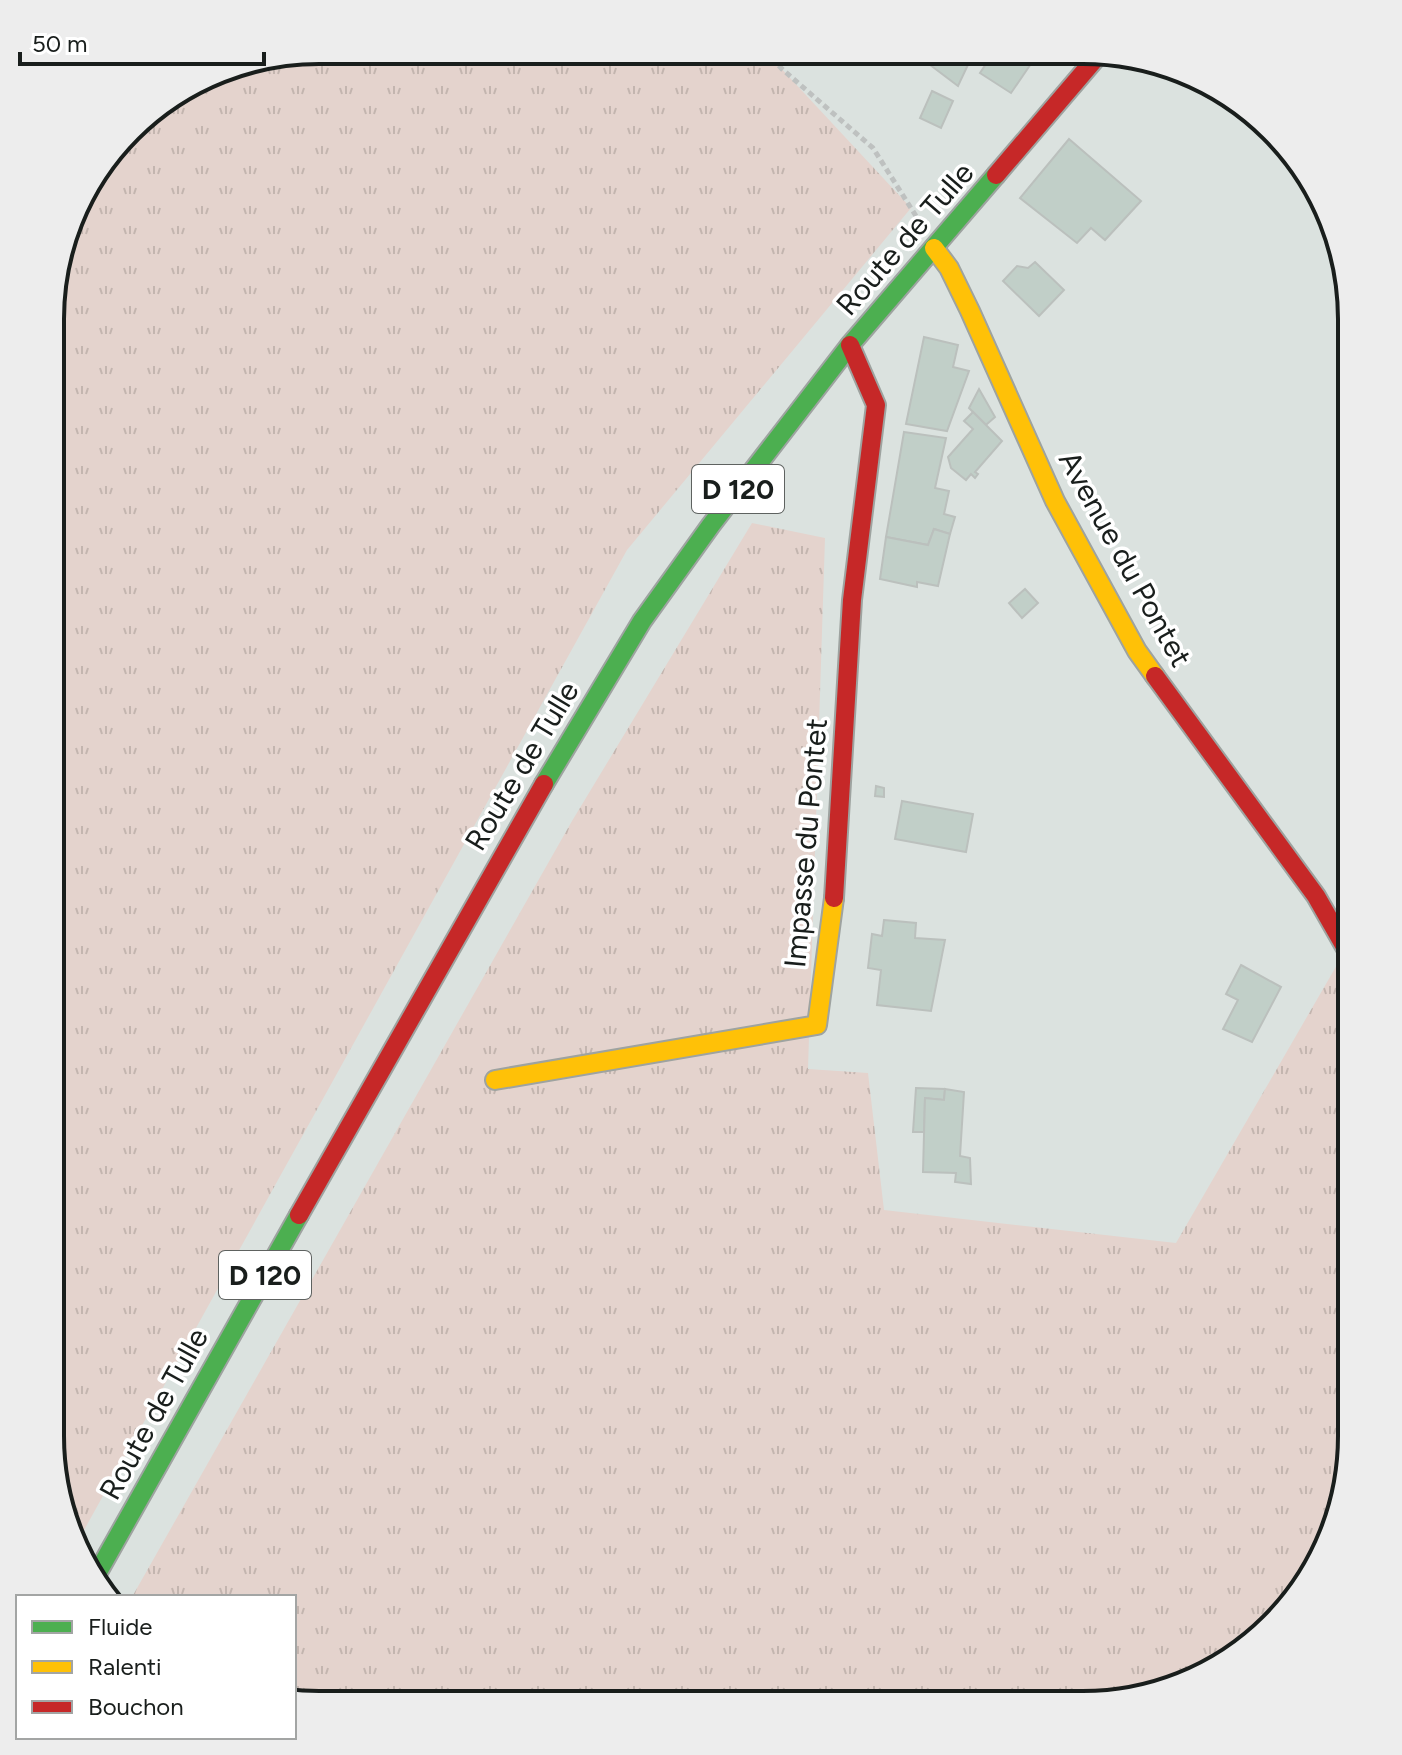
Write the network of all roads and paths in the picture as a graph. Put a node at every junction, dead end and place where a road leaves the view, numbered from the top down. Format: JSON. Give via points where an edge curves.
{"nodes":[{"id":1,"x":777,"y":64,"type":"edge"},
{"id":2,"x":1090,"y":64,"type":"edge"},
{"id":3,"x":934,"y":248,"type":"junction"},
{"id":4,"x":850,"y":345,"type":"junction"},
{"id":5,"x":1337,"y":934,"type":"edge"},
{"id":6,"x":495,"y":1080,"type":"dead end"},
{"id":7,"x":100,"y":1568,"type":"edge"}],
"edges":[{"from":1,"to":3,"type":"path","via":[[873,148]]},
{"from":2,"to":3,"type":"street","name":"Route de Tulle","number":"D 120"},
{"from":3,"to":4,"type":"street","name":"Route de Tulle","number":"D 120"},
{"from":3,"to":5,"type":"street","name":"Avenue du Pontet","via":[[970,311],[1055,501],[1137,651],[1316,896]]},
{"from":4,"to":6,"type":"street","name":"Impasse du Pontet","via":[[876,405],[852,600],[833,915],[817,1025]]},
{"from":4,"to":7,"type":"street","name":"Route de Tulle","number":"D 120","via":[[659,597],[570,737]]}]}
